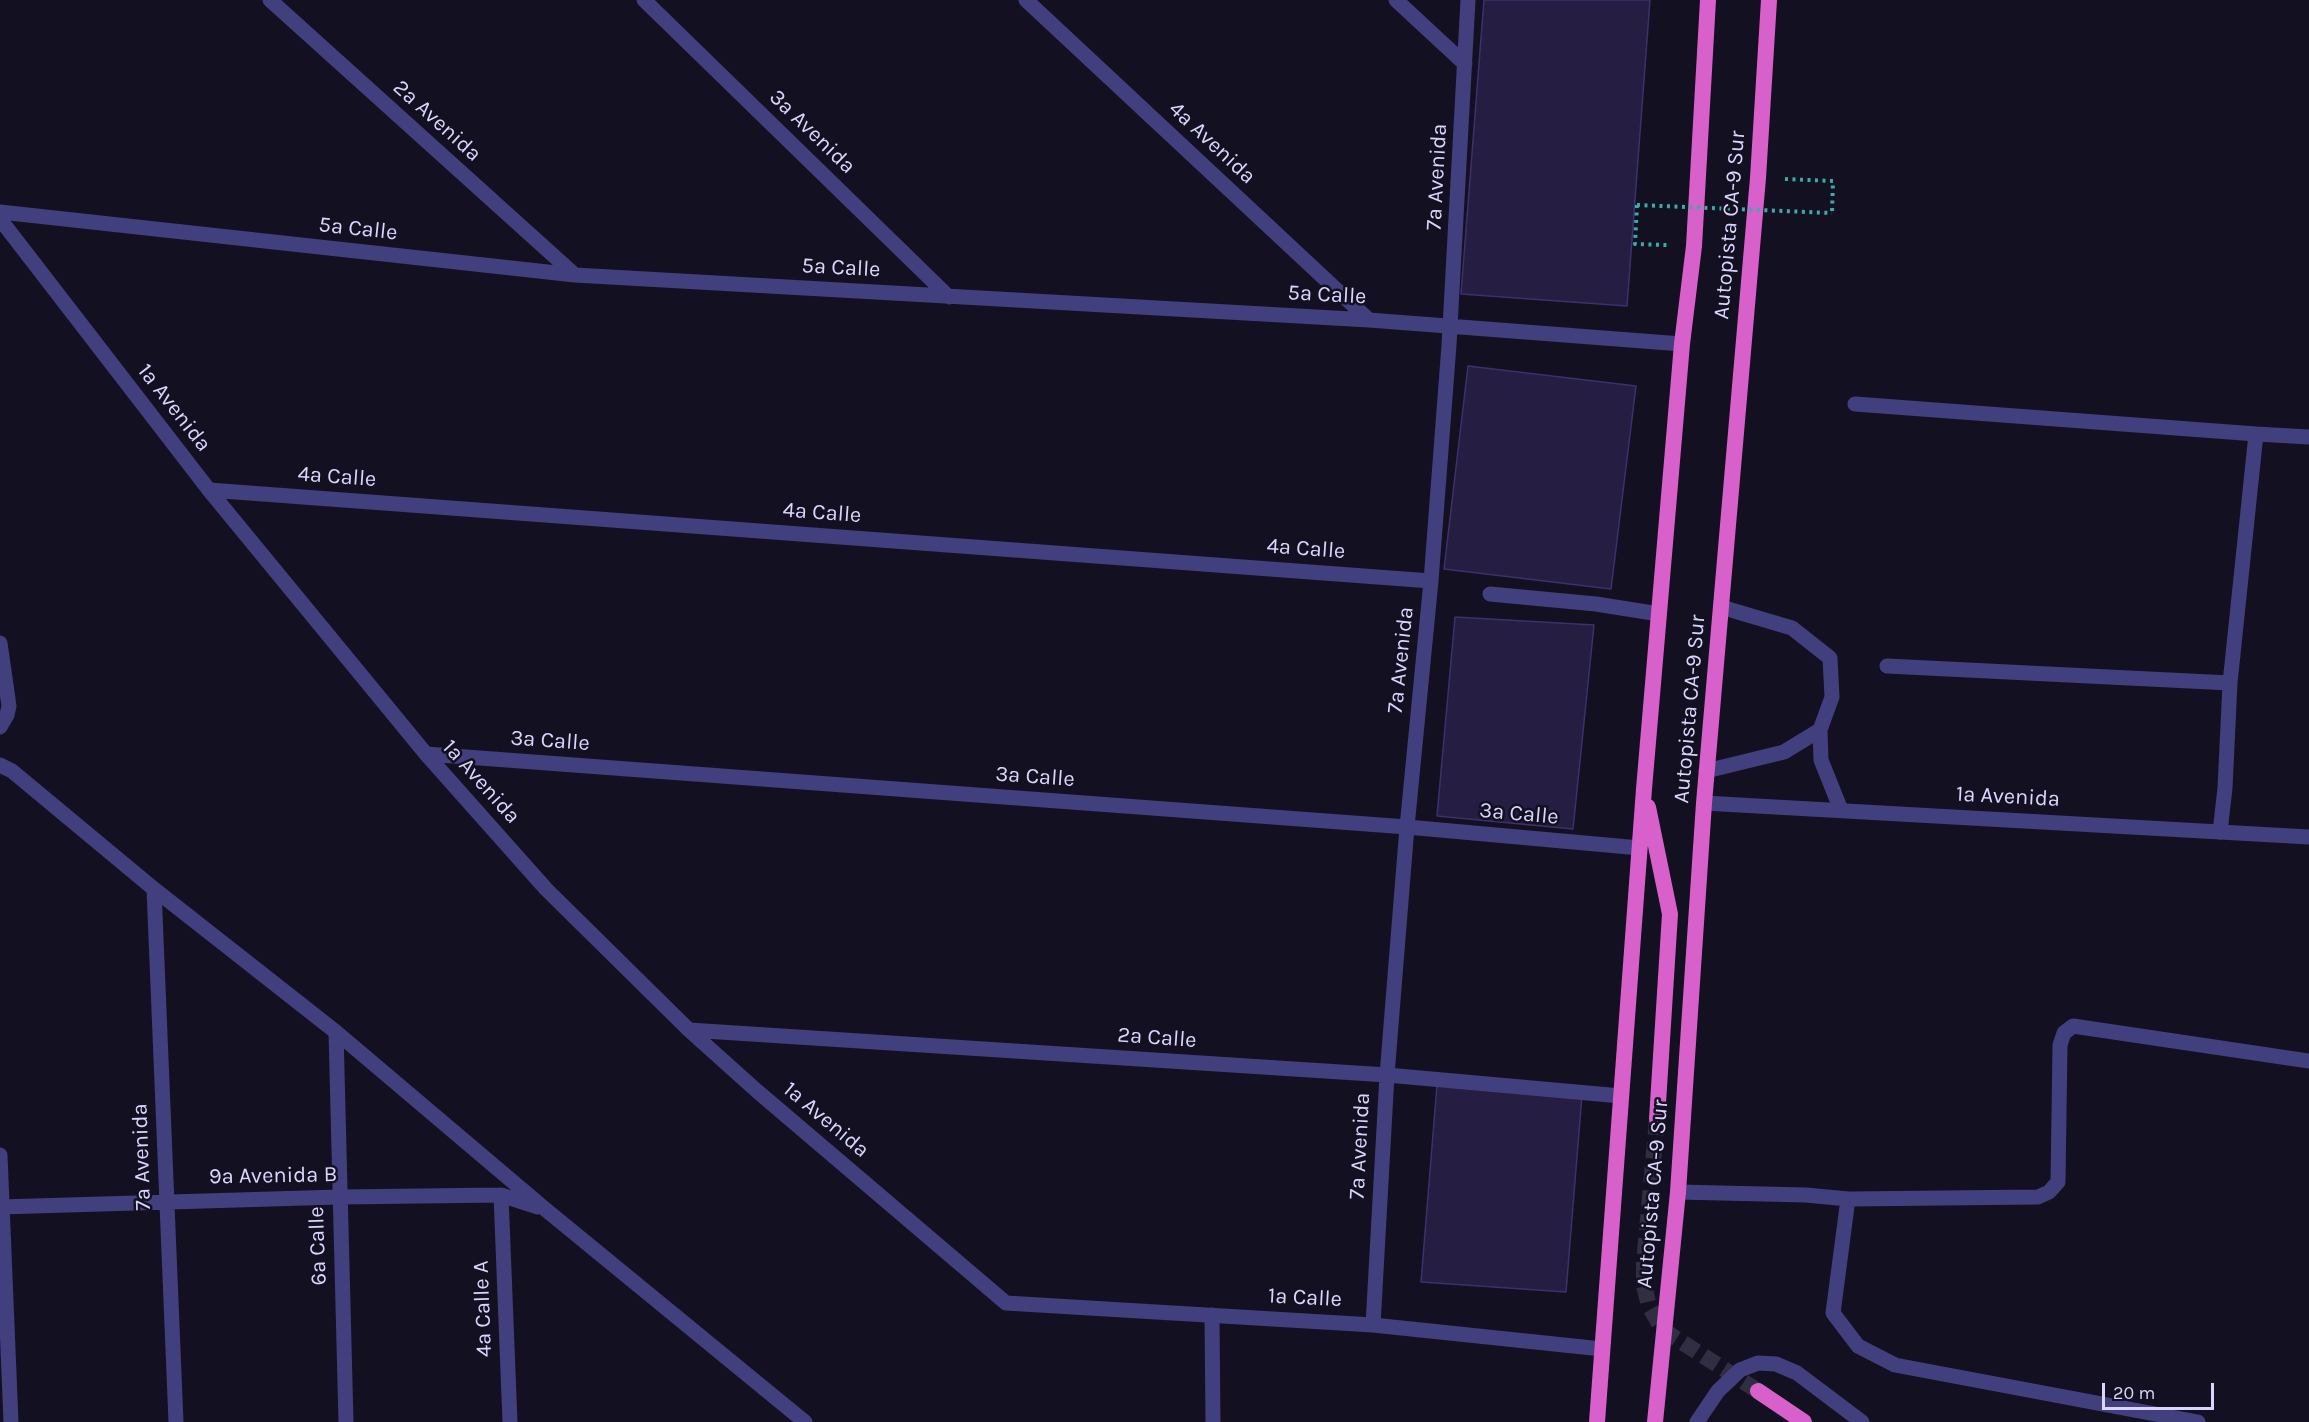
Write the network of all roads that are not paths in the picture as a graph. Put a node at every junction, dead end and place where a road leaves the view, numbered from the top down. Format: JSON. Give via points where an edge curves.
{"nodes":[{"id":1,"x":270,"y":0,"type":"edge"},
{"id":2,"x":644,"y":0,"type":"edge"},
{"id":3,"x":1026,"y":0,"type":"edge"},
{"id":4,"x":1395,"y":0,"type":"edge"},
{"id":5,"x":1468,"y":0,"type":"edge"},
{"id":6,"x":1708,"y":0,"type":"edge"},
{"id":7,"x":1769,"y":0,"type":"edge"},
{"id":8,"x":1465,"y":64,"type":"junction"},
{"id":9,"x":0,"y":212,"type":"edge"},
{"id":10,"x":0,"y":219,"type":"edge"},
{"id":11,"x":575,"y":275,"type":"junction"},
{"id":12,"x":949,"y":297,"type":"junction"},
{"id":13,"x":1369,"y":320,"type":"junction"},
{"id":14,"x":1451,"y":325,"type":"junction"},
{"id":15,"x":1682,"y":344,"type":"junction"},
{"id":16,"x":1855,"y":404,"type":"dead end"},
{"id":17,"x":2256,"y":434,"type":"junction"},
{"id":18,"x":2309,"y":437,"type":"edge"},
{"id":19,"x":209,"y":490,"type":"junction"},
{"id":20,"x":1431,"y":581,"type":"junction"},
{"id":21,"x":1490,"y":594,"type":"dead end"},
{"id":22,"x":1721,"y":607,"type":"junction"},
{"id":23,"x":1659,"y":614,"type":"junction"},
{"id":24,"x":0,"y":643,"type":"edge"},
{"id":25,"x":1887,"y":666,"type":"dead end"},
{"id":26,"x":2230,"y":683,"type":"junction"},
{"id":27,"x":0,"y":727,"type":"edge"},
{"id":28,"x":1820,"y":730,"type":"junction"},
{"id":29,"x":426,"y":754,"type":"junction"},
{"id":30,"x":4,"y":769,"type":"edge"},
{"id":31,"x":1706,"y":771,"type":"junction"},
{"id":32,"x":1644,"y":789,"type":"junction"},
{"id":33,"x":1704,"y":803,"type":"junction"},
{"id":34,"x":1841,"y":810,"type":"junction"},
{"id":35,"x":1407,"y":827,"type":"junction"},
{"id":36,"x":2220,"y":832,"type":"junction"},
{"id":37,"x":2309,"y":837,"type":"edge"},
{"id":38,"x":1640,"y":848,"type":"junction"},
{"id":39,"x":154,"y":889,"type":"junction"},
{"id":40,"x":689,"y":1030,"type":"junction"},
{"id":41,"x":336,"y":1032,"type":"junction"},
{"id":42,"x":2309,"y":1061,"type":"edge"},
{"id":43,"x":1387,"y":1075,"type":"junction"},
{"id":44,"x":1621,"y":1096,"type":"junction"},
{"id":45,"x":1657,"y":1119,"type":"tunnel mouth"},
{"id":46,"x":0,"y":1155,"type":"edge"},
{"id":47,"x":1678,"y":1192,"type":"junction"},
{"id":48,"x":501,"y":1195,"type":"junction"},
{"id":49,"x":339,"y":1197,"type":"junction"},
{"id":50,"x":1848,"y":1199,"type":"junction"},
{"id":51,"x":166,"y":1201,"type":"junction"},
{"id":52,"x":1,"y":1207,"type":"edge"},
{"id":53,"x":545,"y":1209,"type":"junction"},
{"id":54,"x":1006,"y":1303,"type":"joint"},
{"id":55,"x":1212,"y":1315,"type":"junction"},
{"id":56,"x":1373,"y":1325,"type":"junction"},
{"id":57,"x":1602,"y":1349,"type":"junction"},
{"id":58,"x":1758,"y":1391,"type":"tunnel mouth"},
{"id":59,"x":11,"y":1422,"type":"edge"},
{"id":60,"x":176,"y":1422,"type":"edge"},
{"id":61,"x":346,"y":1422,"type":"edge"},
{"id":62,"x":510,"y":1422,"type":"edge"},
{"id":63,"x":805,"y":1422,"type":"edge"},
{"id":64,"x":1213,"y":1422,"type":"edge"},
{"id":65,"x":1597,"y":1422,"type":"edge"},
{"id":66,"x":1654,"y":1422,"type":"edge"},
{"id":67,"x":1697,"y":1422,"type":"edge"},
{"id":68,"x":1804,"y":1422,"type":"edge"},
{"id":69,"x":1862,"y":1422,"type":"edge"},
{"id":70,"x":2198,"y":1422,"type":"edge"}],
"edges":[{"from":1,"to":11,"type":"street","name":"2a Avenida"},
{"from":2,"to":12,"type":"street","name":"3a Avenida"},
{"from":3,"to":13,"type":"street","name":"4a Avenida"},
{"from":4,"to":8,"type":"street"},
{"from":5,"to":8,"type":"street","name":"7a Avenida"},
{"from":6,"to":15,"type":"highway","name":"Autopista CA-9 Sur","via":[[1694,246]]},
{"from":7,"to":22,"type":"highway","name":"Autopista CA-9 Sur","via":[[1758,178]]},
{"from":8,"to":14,"type":"street","name":"7a Avenida"},
{"from":9,"to":11,"type":"street","name":"5a Calle"},
{"from":10,"to":19,"type":"street","name":"1a Avenida"},
{"from":11,"to":12,"type":"street","name":"5a Calle"},
{"from":12,"to":13,"type":"street","name":"5a Calle"},
{"from":13,"to":14,"type":"street","name":"5a Calle"},
{"from":14,"to":15,"type":"street","name":"5a Calle"},
{"from":14,"to":20,"type":"street","name":"7a Avenida"},
{"from":15,"to":23,"type":"highway","name":"Autopista CA-9 Sur"},
{"from":16,"to":17,"type":"street"},
{"from":17,"to":18,"type":"street"},
{"from":17,"to":26,"type":"street"},
{"from":19,"to":20,"type":"street","name":"4a Calle"},
{"from":19,"to":29,"type":"street","name":"1a Avenida"},
{"from":20,"to":35,"type":"street","name":"7a Avenida"},
{"from":21,"to":23,"type":"street"},
{"from":22,"to":28,"type":"street","via":[[1792,628],[1830,658],[1833,697]]},
{"from":22,"to":31,"type":"highway","name":"Autopista CA-9 Sur"},
{"from":23,"to":32,"type":"highway","name":"Autopista CA-9 Sur"},
{"from":24,"to":27,"type":"street","via":[[9,706]]},
{"from":25,"to":26,"type":"street"},
{"from":26,"to":36,"type":"street"},
{"from":28,"to":31,"type":"street","via":[[1784,752]]},
{"from":28,"to":34,"type":"street","via":[[1821,760]]},
{"from":29,"to":35,"type":"street","name":"3a Calle"},
{"from":29,"to":40,"type":"street","name":"1a Avenida","via":[[546,889]]},
{"from":30,"to":39,"type":"street"},
{"from":31,"to":33,"type":"highway","name":"Autopista CA-9 Sur"},
{"from":32,"to":38,"type":"highway","name":"Autopista CA-9 Sur"},
{"from":32,"to":45,"type":"highway","via":[[1670,914]]},
{"from":33,"to":34,"type":"street","name":"1a Avenida"},
{"from":33,"to":47,"type":"highway","name":"Autopista CA-9 Sur"},
{"from":34,"to":36,"type":"street","name":"1a Avenida"},
{"from":35,"to":38,"type":"street","name":"3a Calle"},
{"from":35,"to":43,"type":"street","name":"7a Avenida"},
{"from":36,"to":37,"type":"street","name":"1a Avenida"},
{"from":38,"to":44,"type":"highway","name":"Autopista CA-9 Sur"},
{"from":39,"to":41,"type":"street"},
{"from":39,"to":51,"type":"street","name":"7a Avenida"},
{"from":40,"to":43,"type":"street","name":"2a Calle"},
{"from":40,"to":54,"type":"street","name":"1a Avenida"},
{"from":41,"to":49,"type":"street","name":"6a Calle"},
{"from":41,"to":53,"type":"street"},
{"from":42,"to":50,"type":"street","via":[[2073,1026],[2064,1033],[2060,1045],[2058,1182],[2049,1192],[2038,1197]]},
{"from":43,"to":44,"type":"street","name":"2a Calle"},
{"from":43,"to":56,"type":"street","name":"7a Avenida"},
{"from":44,"to":57,"type":"highway","name":"Autopista CA-9 Sur"},
{"from":46,"to":52,"type":"street"},
{"from":47,"to":50,"type":"street"},
{"from":47,"to":66,"type":"highway","name":"Autopista CA-9 Sur"},
{"from":48,"to":49,"type":"street","name":"9a Avenida B"},
{"from":48,"to":53,"type":"street","name":"9a Avenida B"},
{"from":48,"to":62,"type":"street","name":"4a Calle A"},
{"from":49,"to":51,"type":"street","name":"9a Avenida B"},
{"from":49,"to":61,"type":"street","name":"6a Calle"},
{"from":50,"to":70,"type":"street","via":[[1833,1312],[1858,1346],[1895,1365]]},
{"from":51,"to":52,"type":"street","name":"9a Avenida B"},
{"from":51,"to":60,"type":"street","name":"7a Avenida"},
{"from":52,"to":59,"type":"street"},
{"from":53,"to":63,"type":"street"},
{"from":54,"to":55,"type":"street","name":"1a Calle"},
{"from":55,"to":56,"type":"street","name":"1a Calle"},
{"from":55,"to":64,"type":"street"},
{"from":56,"to":57,"type":"street","name":"1a Calle"},
{"from":57,"to":65,"type":"highway","name":"Autopista CA-9 Sur"},
{"from":58,"to":68,"type":"highway"},
{"from":67,"to":69,"type":"street","via":[[1718,1391],[1740,1370],[1758,1363],[1776,1364],[1797,1373]]}]}
